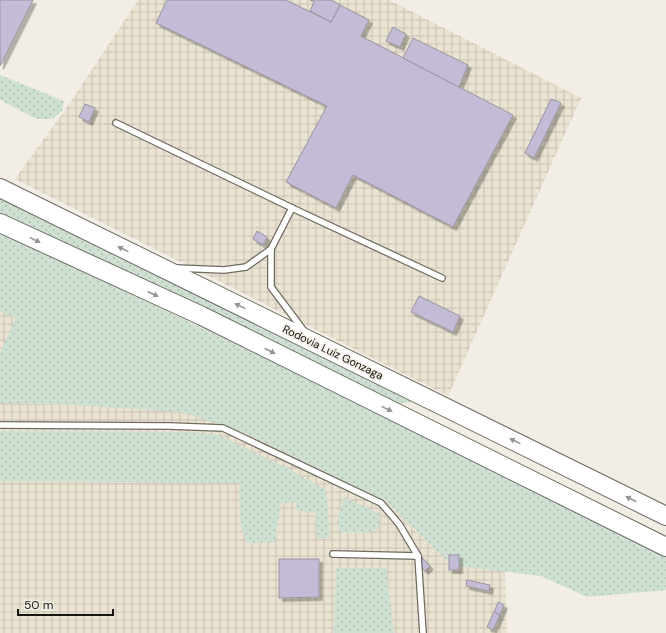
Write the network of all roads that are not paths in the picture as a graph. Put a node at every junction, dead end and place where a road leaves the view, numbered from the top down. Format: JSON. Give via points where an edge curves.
{"nodes":[{"id":1,"x":116,"y":123,"type":"dead end"},
{"id":2,"x":0,"y":188,"type":"edge"},
{"id":3,"x":292,"y":208,"type":"junction"},
{"id":4,"x":0,"y":223,"type":"edge"},
{"id":5,"x":271,"y":249,"type":"junction"},
{"id":6,"x":161,"y":267,"type":"junction"},
{"id":7,"x":442,"y":278,"type":"dead end"},
{"id":8,"x":313,"y":342,"type":"junction"},
{"id":9,"x":0,"y":425,"type":"edge"},
{"id":10,"x":666,"y":516,"type":"edge"},
{"id":11,"x":666,"y":547,"type":"edge"},
{"id":12,"x":333,"y":554,"type":"dead end"},
{"id":13,"x":418,"y":556,"type":"junction"},
{"id":14,"x":423,"y":633,"type":"edge"}],
"edges":[{"from":1,"to":3,"type":"lane"},
{"from":6,"to":2,"type":"highway","name":"Rodovia Luiz Gonzaga","one_way":true},
{"from":3,"to":5,"type":"lane"},
{"from":3,"to":7,"type":"lane"},
{"from":4,"to":11,"type":"highway","one_way":true,"via":[[202,316]]},
{"from":5,"to":6,"type":"lane","via":[[246,267],[224,270]]},
{"from":5,"to":8,"type":"lane","via":[[271,287]]},
{"from":8,"to":6,"type":"highway","name":"Rodovia Luiz Gonzaga","one_way":true},
{"from":10,"to":8,"type":"highway","name":"Rodovia Luiz Gonzaga","one_way":true},
{"from":9,"to":13,"type":"lane","via":[[223,428],[380,503],[399,524]]},
{"from":12,"to":13,"type":"lane"},
{"from":13,"to":14,"type":"lane"}]}
